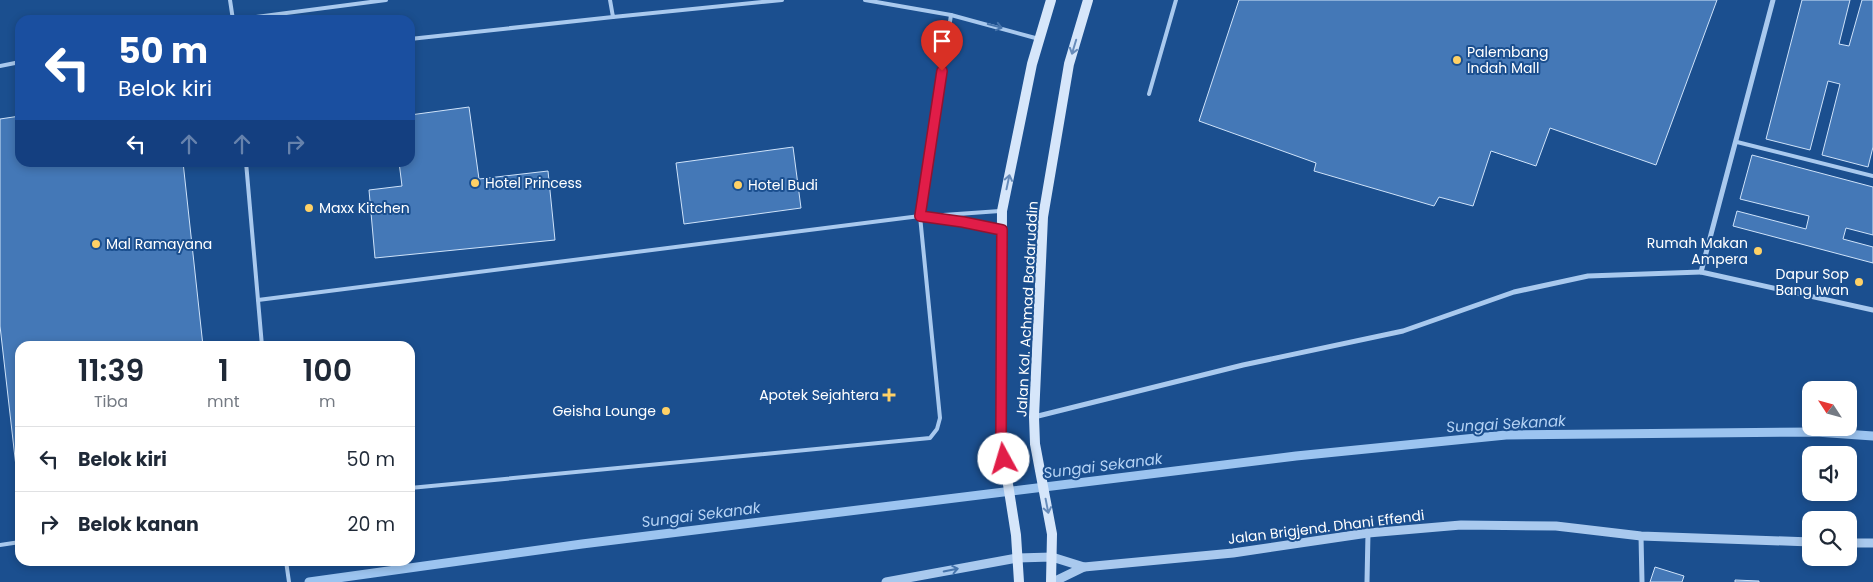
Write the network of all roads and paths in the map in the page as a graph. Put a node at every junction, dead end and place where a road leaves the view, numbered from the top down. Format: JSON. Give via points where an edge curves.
{"nodes":[{"id":1,"x":230,"y":0,"type":"edge"},
{"id":2,"x":386,"y":0,"type":"edge"},
{"id":3,"x":610,"y":0,"type":"edge"},
{"id":4,"x":782,"y":0,"type":"edge"},
{"id":5,"x":865,"y":0,"type":"edge"},
{"id":6,"x":1051,"y":0,"type":"edge"},
{"id":7,"x":1088,"y":0,"type":"edge"},
{"id":8,"x":1176,"y":0,"type":"edge"},
{"id":9,"x":1773,"y":0,"type":"edge"},
{"id":10,"x":951,"y":14,"type":"junction"},
{"id":11,"x":232,"y":15,"type":"edge"},
{"id":12,"x":270,"y":15,"type":"edge"},
{"id":13,"x":613,"y":17,"type":"junction"},
{"id":14,"x":415,"y":38,"type":"edge"},
{"id":15,"x":1039,"y":39,"type":"junction"},
{"id":16,"x":15,"y":63,"type":"edge"},
{"id":17,"x":0,"y":66,"type":"edge"},
{"id":18,"x":1149,"y":94,"type":"dead end"},
{"id":19,"x":1737,"y":142,"type":"junction"},
{"id":20,"x":246,"y":167,"type":"edge"},
{"id":21,"x":1873,"y":176,"type":"edge"},
{"id":22,"x":1002,"y":211,"type":"junction"},
{"id":23,"x":920,"y":216,"type":"junction"},
{"id":24,"x":1002,"y":230,"type":"junction"},
{"id":25,"x":1701,"y":272,"type":"junction"},
{"id":26,"x":258,"y":300,"type":"junction"},
{"id":27,"x":1873,"y":310,"type":"edge"},
{"id":28,"x":262,"y":341,"type":"edge"},
{"id":29,"x":1034,"y":417,"type":"junction"},
{"id":30,"x":415,"y":488,"type":"edge"},
{"id":31,"x":1368,"y":532,"type":"junction"},
{"id":32,"x":1641,"y":536,"type":"junction"},
{"id":33,"x":1802,"y":542,"type":"edge"},
{"id":34,"x":15,"y":543,"type":"edge"},
{"id":35,"x":1857,"y":543,"type":"edge"},
{"id":36,"x":1873,"y":543,"type":"edge"},
{"id":37,"x":0,"y":545,"type":"edge"},
{"id":38,"x":1052,"y":557,"type":"junction"},
{"id":39,"x":1017,"y":558,"type":"junction"},
{"id":40,"x":287,"y":566,"type":"edge"},
{"id":41,"x":1084,"y":567,"type":"junction"},
{"id":42,"x":289,"y":582,"type":"edge"},
{"id":43,"x":886,"y":582,"type":"edge"},
{"id":44,"x":1019,"y":582,"type":"edge"},
{"id":45,"x":1052,"y":582,"type":"edge"},
{"id":46,"x":1367,"y":582,"type":"edge"},
{"id":47,"x":1642,"y":582,"type":"edge"}],
"edges":[{"from":1,"to":11,"type":"lane"},
{"from":2,"to":12,"type":"lane"},
{"from":3,"to":13,"type":"lane"},
{"from":4,"to":13,"type":"lane"},
{"from":5,"to":10,"type":"lane"},
{"from":6,"to":15,"type":"main road","name":"Jalan Kol. Achmad Badaruddin"},
{"from":7,"to":29,"type":"main road","name":"Jalan Kol. Achmad Badaruddin","one_way":true,"via":[[1069,64],[1043,216]]},
{"from":8,"to":18,"type":"lane"},
{"from":9,"to":19,"type":"street"},
{"from":10,"to":15,"type":"lane","one_way":true},
{"from":10,"to":23,"type":"lane"},
{"from":13,"to":14,"type":"lane"},
{"from":22,"to":15,"type":"main road","name":"Jalan Kol. Achmad Badaruddin","one_way":true},
{"from":16,"to":17,"type":"lane"},
{"from":19,"to":21,"type":"lane"},
{"from":19,"to":25,"type":"street"},
{"from":20,"to":26,"type":"lane"},
{"from":22,"to":23,"type":"lane"},
{"from":22,"to":24,"type":"main road","name":"Jalan Kol. Achmad Badaruddin"},
{"from":23,"to":24,"type":"lane"},
{"from":23,"to":26,"type":"lane"},
{"from":23,"to":30,"type":"lane","via":[[940,418],[938,429],[930,438]]},
{"from":24,"to":39,"type":"main road","name":"Jalan Kol. Achmad Badaruddin","via":[[1001,440]]},
{"from":25,"to":27,"type":"street"},
{"from":25,"to":29,"type":"street","via":[[1588,276],[1514,292],[1403,331],[1243,365]]},
{"from":26,"to":28,"type":"lane"},
{"from":29,"to":38,"type":"main road","name":"Jalan Kol. Achmad Badaruddin","one_way":true,"via":[[1035,444],[1052,534]]},
{"from":31,"to":32,"type":"street","name":"Jalan Brigjend. Dhani Effendi","via":[[1460,525],[1556,526]]},
{"from":31,"to":41,"type":"street","name":"Jalan Brigjend. Dhani Effendi","via":[[1232,552]]},
{"from":31,"to":46,"type":"street"},
{"from":32,"to":33,"type":"street","name":"Jalan Brigjend. Dhani Effendi"},
{"from":32,"to":47,"type":"street"},
{"from":34,"to":37,"type":"lane"},
{"from":35,"to":36,"type":"street"},
{"from":38,"to":39,"type":"street"},
{"from":38,"to":41,"type":"street"},
{"from":38,"to":45,"type":"main road","name":"Jalan Kol. Achmad Badaruddin"},
{"from":43,"to":39,"type":"street","one_way":true},
{"from":39,"to":44,"type":"main road","name":"Jalan Kol. Achmad Badaruddin"},
{"from":40,"to":42,"type":"lane"},
{"from":41,"to":45,"type":"street"}]}
